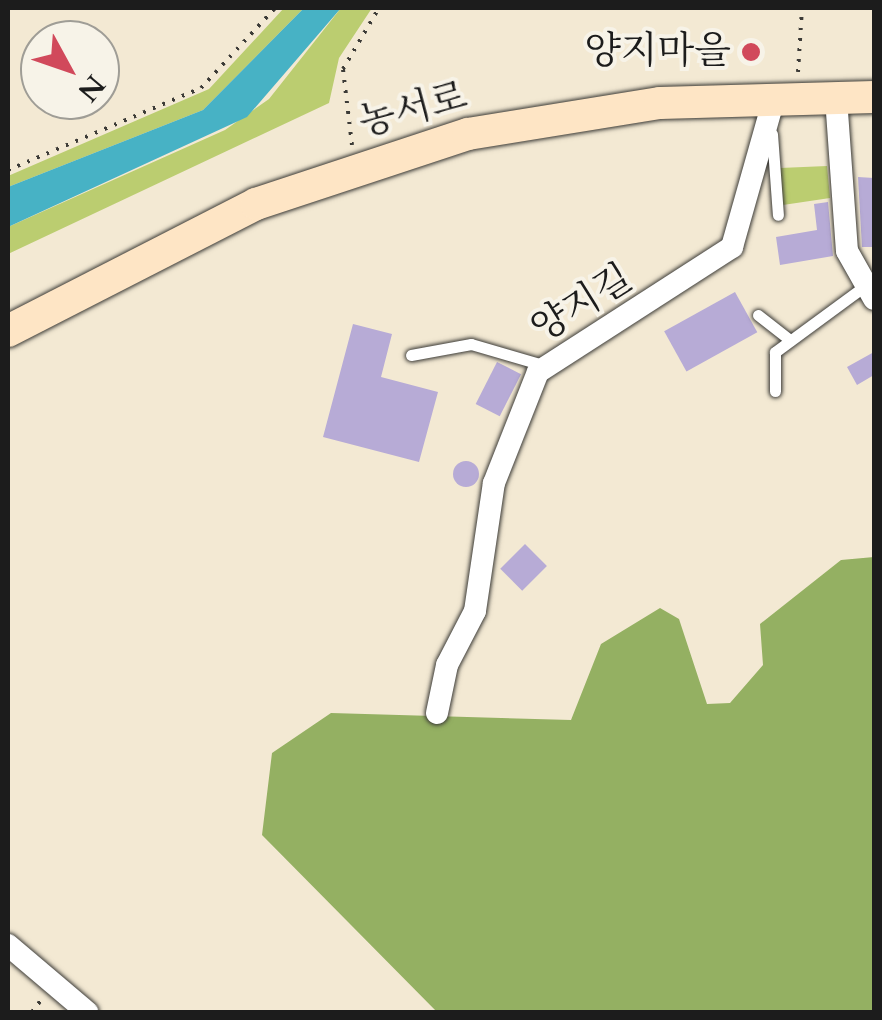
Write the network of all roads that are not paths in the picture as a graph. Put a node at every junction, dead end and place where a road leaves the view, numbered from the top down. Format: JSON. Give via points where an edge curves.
{"nodes":[{"id":1,"x":874,"y":97,"type":"edge"},
{"id":2,"x":836,"y":98,"type":"junction"},
{"id":3,"x":786,"y":99,"type":"junction"},
{"id":4,"x":778,"y":215,"type":"dead end"},
{"id":5,"x":870,"y":292,"type":"edge"},
{"id":6,"x":758,"y":315,"type":"dead end"},
{"id":7,"x":8,"y":331,"type":"edge"},
{"id":8,"x":790,"y":340,"type":"junction"},
{"id":9,"x":412,"y":355,"type":"dead end"},
{"id":10,"x":543,"y":365,"type":"junction"},
{"id":11,"x":774,"y":391,"type":"dead end"},
{"id":12,"x":437,"y":713,"type":"dead end"},
{"id":13,"x":8,"y":945,"type":"edge"},
{"id":14,"x":86,"y":1012,"type":"edge"}],
"edges":[{"from":1,"to":2,"type":"street","name":"농서로"},
{"from":2,"to":3,"type":"street","name":"농서로"},
{"from":2,"to":5,"type":"street","via":[[847,251]]},
{"from":3,"to":4,"type":"lane"},
{"from":3,"to":7,"type":"street","name":"농서로","via":[[572,114],[359,166],[240,212]]},
{"from":3,"to":10,"type":"street","name":"양지길","via":[[732,248],[621,326]]},
{"from":5,"to":8,"type":"lane"},
{"from":6,"to":8,"type":"lane"},
{"from":8,"to":11,"type":"lane","via":[[770,357]]},
{"from":9,"to":10,"type":"lane","via":[[471,344]]},
{"from":10,"to":12,"type":"street","name":"양지길","via":[[494,483],[476,612],[447,665]]},
{"from":13,"to":14,"type":"street"}]}
